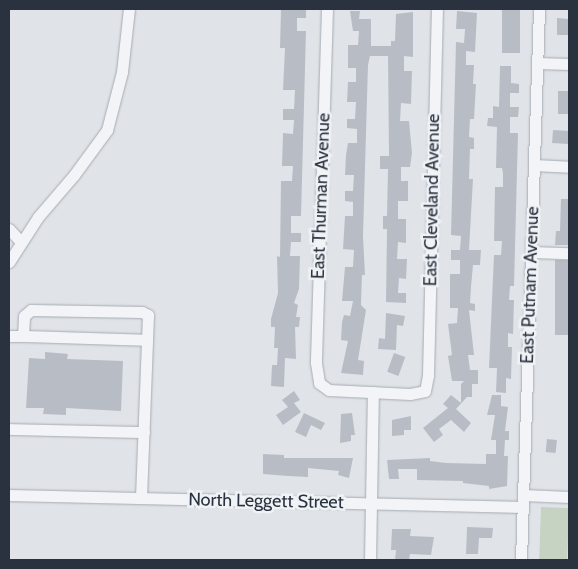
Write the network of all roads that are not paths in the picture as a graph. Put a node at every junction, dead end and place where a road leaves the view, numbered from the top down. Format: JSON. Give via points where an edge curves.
{"nodes":[{"id":1,"x":129,"y":9,"type":"edge"},
{"id":2,"x":327,"y":9,"type":"edge"},
{"id":3,"x":437,"y":9,"type":"edge"},
{"id":4,"x":539,"y":9,"type":"edge"},
{"id":5,"x":537,"y":63,"type":"junction"},
{"id":6,"x":569,"y":64,"type":"edge"},
{"id":7,"x":534,"y":165,"type":"junction"},
{"id":8,"x":569,"y":167,"type":"edge"},
{"id":9,"x":9,"y":229,"type":"edge"},
{"id":10,"x":20,"y":241,"type":"junction"},
{"id":11,"x":531,"y":252,"type":"junction"},
{"id":12,"x":569,"y":252,"type":"edge"},
{"id":13,"x":9,"y":262,"type":"edge"},
{"id":14,"x":9,"y":336,"type":"edge"},
{"id":15,"x":23,"y":336,"type":"junction"},
{"id":16,"x":147,"y":340,"type":"junction"},
{"id":17,"x":374,"y":392,"type":"junction"},
{"id":18,"x":9,"y":429,"type":"edge"},
{"id":19,"x":144,"y":432,"type":"junction"},
{"id":20,"x":9,"y":495,"type":"edge"},
{"id":21,"x":569,"y":497,"type":"edge"},
{"id":22,"x":141,"y":498,"type":"junction"},
{"id":23,"x":523,"y":501,"type":"junction"},
{"id":24,"x":371,"y":504,"type":"junction"},
{"id":25,"x":370,"y":560,"type":"edge"},
{"id":26,"x":520,"y":560,"type":"edge"}],
"edges":[{"from":1,"to":10,"type":"street","via":[[122,72],[107,130]]},
{"from":2,"to":17,"type":"street","name":"East Thurman Avenue","via":[[316,363],[319,383],[329,390]]},
{"from":3,"to":17,"type":"street","name":"East Cleveland Avenue","via":[[428,375],[425,391],[410,394]]},
{"from":4,"to":5,"type":"street","name":"East Putnam Avenue"},
{"from":5,"to":6,"type":"street"},
{"from":5,"to":7,"type":"street","name":"East Putnam Avenue"},
{"from":7,"to":8,"type":"street"},
{"from":7,"to":11,"type":"street","name":"East Putnam Avenue"},
{"from":9,"to":10,"type":"street"},
{"from":10,"to":13,"type":"street"},
{"from":11,"to":12,"type":"street"},
{"from":11,"to":23,"type":"street","name":"East Putnam Avenue"},
{"from":14,"to":15,"type":"street"},
{"from":15,"to":16,"type":"street"},
{"from":15,"to":16,"type":"street","via":[[24,316],[31,310],[142,312],[148,315]]},
{"from":16,"to":19,"type":"street"},
{"from":17,"to":24,"type":"street"},
{"from":18,"to":19,"type":"street"},
{"from":19,"to":22,"type":"street"},
{"from":20,"to":22,"type":"street","name":"North Leggett Street"},
{"from":21,"to":23,"type":"street","name":"North Leggett Street"},
{"from":22,"to":24,"type":"street","name":"North Leggett Street"},
{"from":23,"to":24,"type":"street","name":"North Leggett Street"},
{"from":23,"to":26,"type":"street","name":"East Putnam Avenue"},
{"from":24,"to":25,"type":"street"}]}
